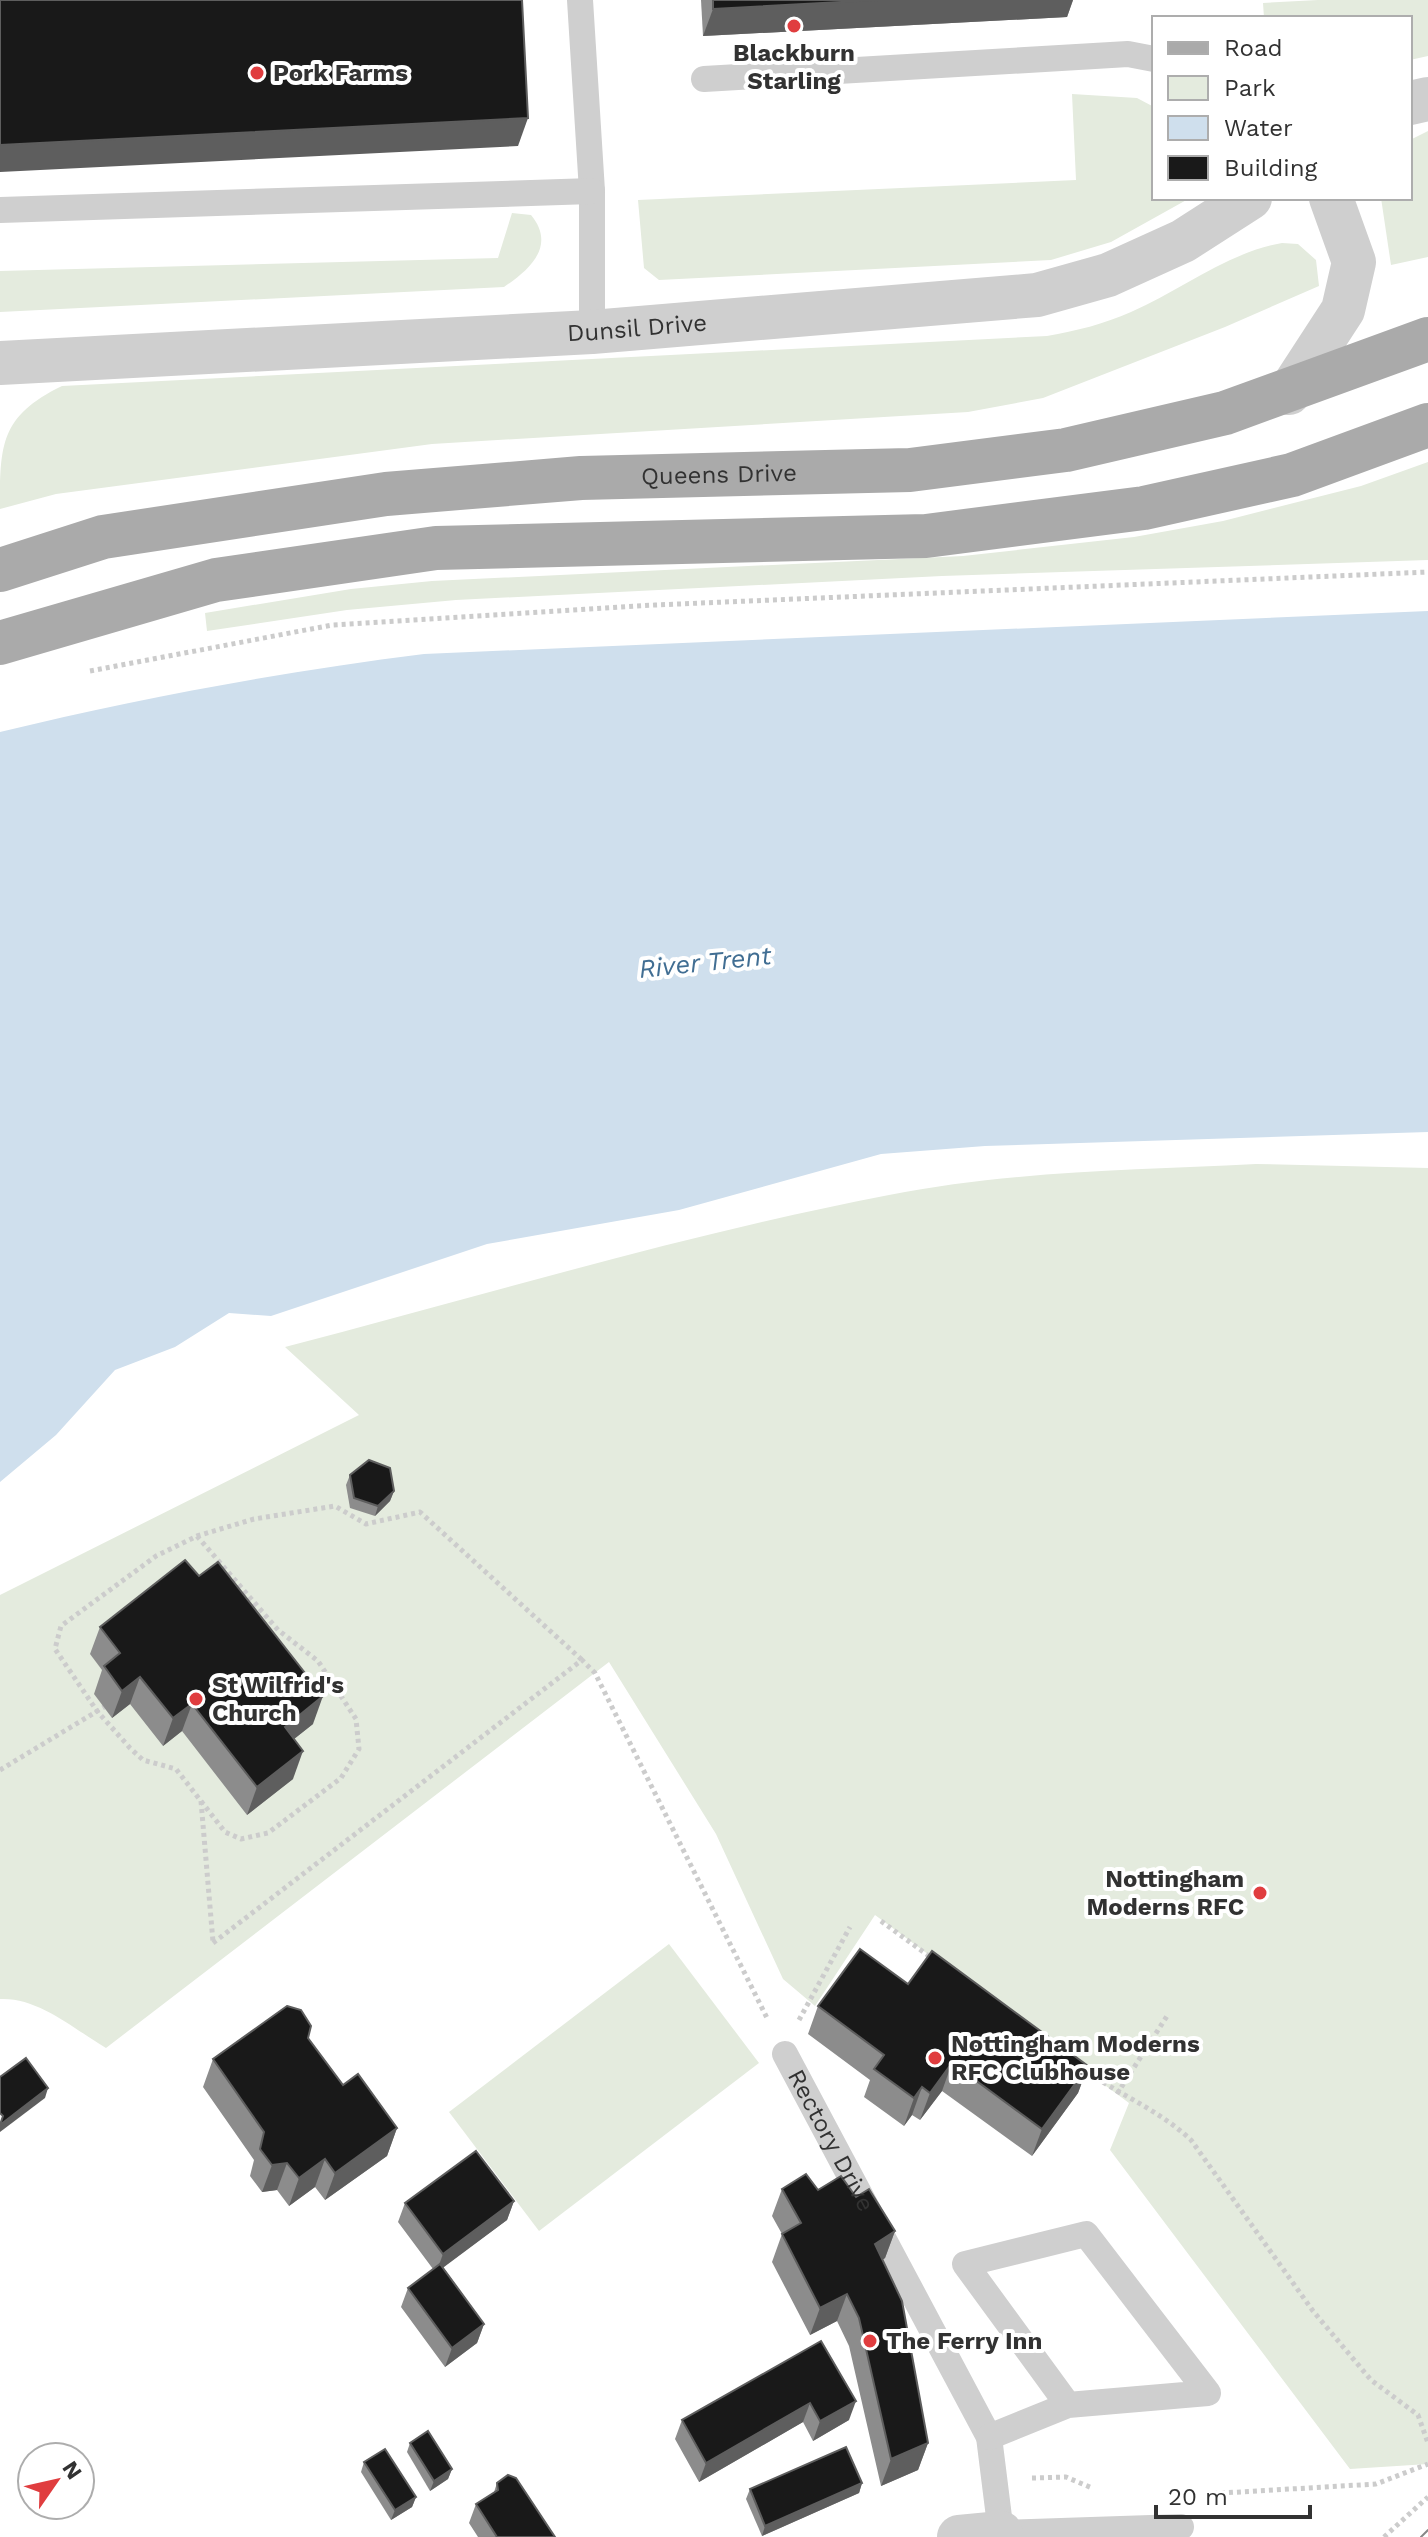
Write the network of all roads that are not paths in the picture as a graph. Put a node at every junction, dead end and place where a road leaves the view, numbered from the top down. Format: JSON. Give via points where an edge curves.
{"nodes":[{"id":1,"x":580,"y":0,"type":"edge"},
{"id":2,"x":1152,"y":59,"type":"edge"},
{"id":3,"x":704,"y":79,"type":"dead end"},
{"id":4,"x":592,"y":191,"type":"junction"},
{"id":5,"x":1247,"y":200,"type":"edge"},
{"id":6,"x":1332,"y":200,"type":"edge"},
{"id":7,"x":0,"y":210,"type":"edge"},
{"id":8,"x":592,"y":332,"type":"junction"},
{"id":9,"x":1428,"y":339,"type":"edge"},
{"id":10,"x":0,"y":363,"type":"edge"},
{"id":11,"x":1289,"y":393,"type":"junction"},
{"id":12,"x":1428,"y":425,"type":"edge"},
{"id":13,"x":0,"y":570,"type":"edge"},
{"id":14,"x":0,"y":643,"type":"edge"},
{"id":15,"x":785,"y":2054,"type":"road end"},
{"id":16,"x":1068,"y":2405,"type":"junction"},
{"id":17,"x":989,"y":2437,"type":"junction"},
{"id":18,"x":1181,"y":2527,"type":"dead end"},
{"id":19,"x":987,"y":2536,"type":"edge"}],
"edges":[{"from":1,"to":4,"type":"lane"},
{"from":2,"to":3,"type":"lane","via":[[1128,54]]},
{"from":4,"to":7,"type":"lane"},
{"from":4,"to":8,"type":"lane"},
{"from":5,"to":8,"type":"street","name":"Dunsil Drive","via":[[1183,241],[1108,275],[1037,295]]},
{"from":6,"to":11,"type":"street","via":[[1354,262],[1343,310]]},
{"from":8,"to":10,"type":"street","name":"Dunsil Drive"},
{"from":9,"to":11,"type":"main road","name":"Queens Drive"},
{"from":11,"to":13,"type":"main road","name":"Queens Drive","via":[[1066,450],[910,470],[581,478],[386,494],[103,537]]},
{"from":12,"to":14,"type":"main road","via":[[1292,475],[1144,508],[926,536],[436,548],[216,580]]},
{"from":15,"to":17,"type":"lane","name":"Rectory Drive"},
{"from":16,"to":16,"type":"lane","via":[[975,2277],[965,2264],[1086,2234],[1208,2393]]},
{"from":16,"to":17,"type":"lane"},
{"from":17,"to":19,"type":"lane","name":"Rectory Drive","via":[[994,2480]]},
{"from":18,"to":19,"type":"lane"}]}
